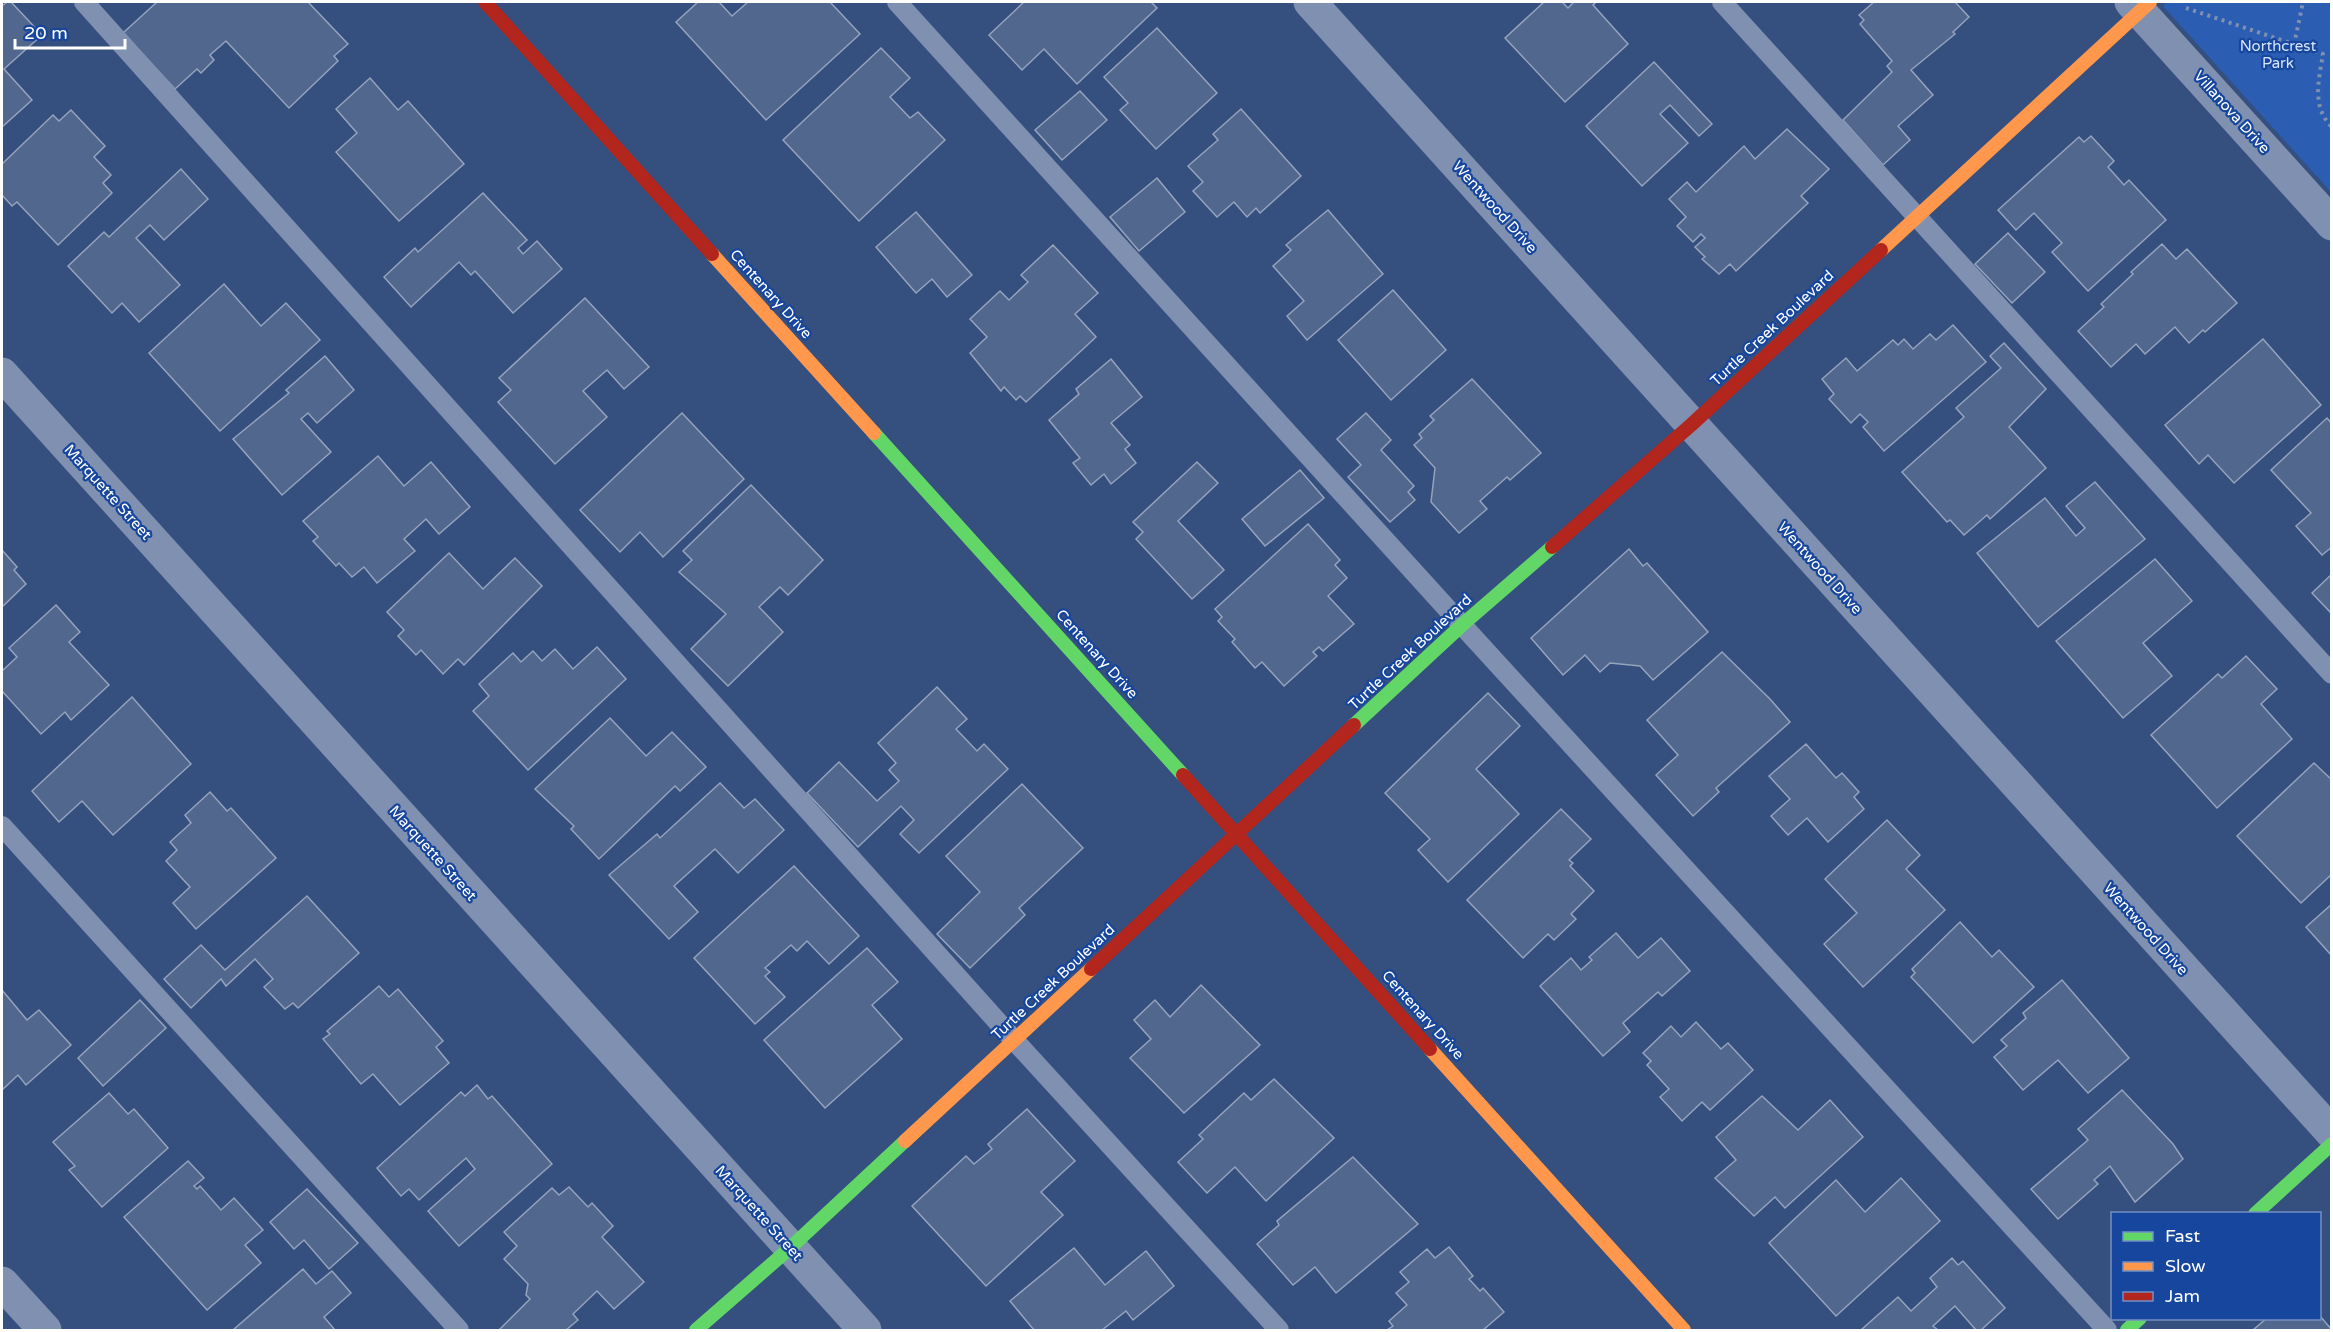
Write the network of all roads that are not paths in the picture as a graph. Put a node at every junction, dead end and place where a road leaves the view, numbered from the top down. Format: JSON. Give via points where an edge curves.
{"nodes":[{"id":1,"x":84,"y":2,"type":"edge"},
{"id":2,"x":485,"y":2,"type":"edge"},
{"id":3,"x":897,"y":2,"type":"edge"},
{"id":4,"x":1310,"y":2,"type":"edge"},
{"id":5,"x":1722,"y":2,"type":"edge"},
{"id":6,"x":2140,"y":5,"type":"edge"},
{"id":7,"x":1917,"y":216,"type":"junction"},
{"id":8,"x":2331,"y":224,"type":"edge"},
{"id":9,"x":2,"y":374,"type":"edge"},
{"id":10,"x":1691,"y":425,"type":"junction"},
{"id":11,"x":1462,"y":625,"type":"junction"},
{"id":12,"x":2331,"y":674,"type":"edge"},
{"id":13,"x":2,"y":825,"type":"edge"},
{"id":14,"x":1238,"y":835,"type":"junction"},
{"id":15,"x":1014,"y":1040,"type":"junction"},
{"id":16,"x":2331,"y":1134,"type":"edge"},
{"id":17,"x":2331,"y":1144,"type":"edge"},
{"id":18,"x":2257,"y":1212,"type":"edge"},
{"id":19,"x":790,"y":1248,"type":"junction"},
{"id":20,"x":2,"y":1283,"type":"edge"},
{"id":21,"x":45,"y":1330,"type":"edge"},
{"id":22,"x":459,"y":1330,"type":"edge"},
{"id":23,"x":696,"y":1330,"type":"edge"},
{"id":24,"x":866,"y":1330,"type":"edge"},
{"id":25,"x":1279,"y":1330,"type":"edge"},
{"id":26,"x":1684,"y":1330,"type":"edge"},
{"id":27,"x":2107,"y":1330,"type":"edge"}],
"edges":[{"from":1,"to":15,"type":"lane"},
{"from":2,"to":14,"type":"street","name":"Centenary Drive"},
{"from":3,"to":11,"type":"lane"},
{"from":4,"to":10,"type":"street","name":"Wentwood Drive"},
{"from":5,"to":7,"type":"lane"},
{"from":6,"to":7,"type":"street","name":"Turtle Creek Boulevard"},
{"from":6,"to":8,"type":"street","name":"Villanova Drive"},
{"from":7,"to":10,"type":"street","name":"Turtle Creek Boulevard"},
{"from":7,"to":12,"type":"lane"},
{"from":9,"to":19,"type":"street","name":"Marquette Street"},
{"from":10,"to":11,"type":"street","name":"Turtle Creek Boulevard"},
{"from":10,"to":16,"type":"street","name":"Wentwood Drive"},
{"from":11,"to":14,"type":"street","name":"Turtle Creek Boulevard"},
{"from":11,"to":27,"type":"lane"},
{"from":13,"to":22,"type":"lane"},
{"from":14,"to":15,"type":"street","name":"Turtle Creek Boulevard"},
{"from":14,"to":26,"type":"street","name":"Centenary Drive"},
{"from":15,"to":19,"type":"street","name":"Turtle Creek Boulevard"},
{"from":15,"to":25,"type":"lane"},
{"from":17,"to":18,"type":"street"},
{"from":19,"to":23,"type":"street","name":"Turtle Creek Boulevard"},
{"from":19,"to":24,"type":"street","name":"Marquette Street"},
{"from":20,"to":21,"type":"street"}]}
